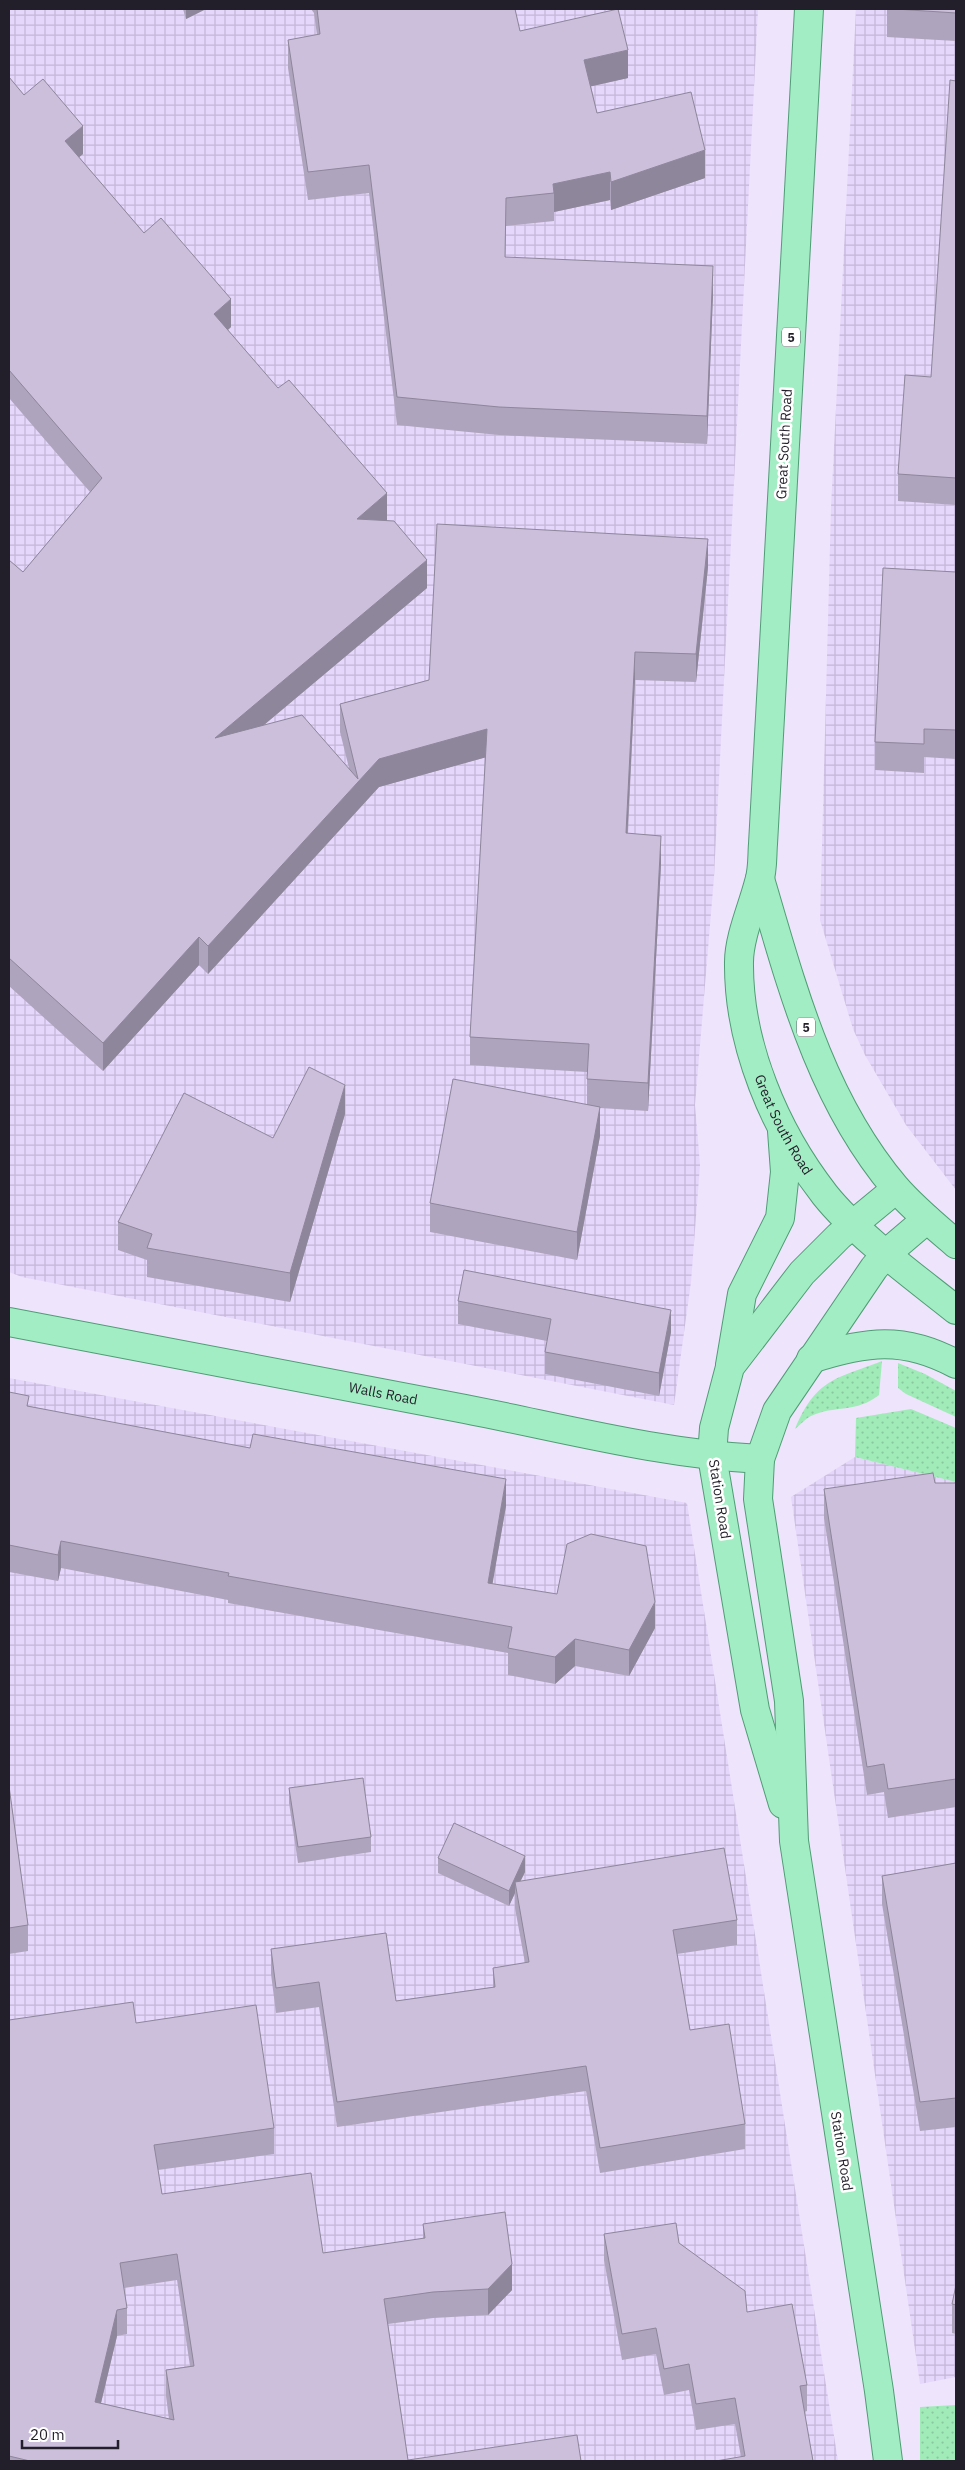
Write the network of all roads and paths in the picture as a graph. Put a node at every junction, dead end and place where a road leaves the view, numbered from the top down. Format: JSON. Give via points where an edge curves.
{"nodes":[{"id":1,"x":809,"y":9,"type":"edge"},
{"id":2,"x":760,"y":879,"type":"junction"},
{"id":3,"x":782,"y":1125,"type":"junction"},
{"id":4,"x":896,"y":1189,"type":"junction"},
{"id":5,"x":927,"y":1219,"type":"junction"},
{"id":6,"x":853,"y":1224,"type":"junction"},
{"id":7,"x":956,"y":1244,"type":"edge"},
{"id":8,"x":887,"y":1253,"type":"junction"},
{"id":9,"x":956,"y":1310,"type":"edge"},
{"id":10,"x":9,"y":1322,"type":"edge"},
{"id":11,"x":811,"y":1359,"type":"junction"},
{"id":12,"x":956,"y":1364,"type":"edge"},
{"id":13,"x":730,"y":1366,"type":"junction"},
{"id":14,"x":712,"y":1456,"type":"junction"},
{"id":15,"x":760,"y":1459,"type":"junction"},
{"id":16,"x":794,"y":1841,"type":"junction"},
{"id":17,"x":888,"y":2461,"type":"edge"}],
"edges":[{"from":1,"to":2,"type":"main road","name":"Great South Road","number":"5"},
{"from":2,"to":3,"type":"main road","name":"Great South Road","number":"5","via":[[739,960],[741,1005],[757,1066]]},
{"from":2,"to":4,"type":"main road","name":"Great South Road","number":"5","via":[[814,1050],[858,1135]]},
{"from":3,"to":6,"type":"main road","name":"Great South Road","number":"5","via":[[826,1196]]},
{"from":3,"to":13,"type":"main road","via":[[785,1172],[780,1218],[742,1294]]},
{"from":4,"to":5,"type":"main road","name":"Great South Road","number":"5"},
{"from":4,"to":6,"type":"main road","name":"Station Road"},
{"from":5,"to":7,"type":"main road","name":"Great South Road","number":"5"},
{"from":5,"to":8,"type":"main road","name":"Station Road"},
{"from":6,"to":8,"type":"main road","name":"Great South Road","number":"5"},
{"from":6,"to":13,"type":"main road","name":"Station Road","via":[[802,1274]]},
{"from":8,"to":9,"type":"main road","name":"Great South Road","number":"5"},
{"from":8,"to":11,"type":"main road","name":"Station Road"},
{"from":10,"to":14,"type":"main road","name":"Walls Road","via":[[511,1418],[660,1450]]},
{"from":11,"to":12,"type":"main road","via":[[839,1350],[903,1344],[936,1353]]},
{"from":11,"to":15,"type":"main road","name":"Station Road","via":[[777,1411]]},
{"from":13,"to":14,"type":"main road","name":"Station Road","via":[[714,1428]]},
{"from":14,"to":15,"type":"main road","name":"Walls Road"},
{"from":14,"to":16,"type":"main road","name":"Station Road","via":[[754,1710]]},
{"from":15,"to":16,"type":"main road","name":"Station Road","via":[[758,1499],[789,1701]]},
{"from":16,"to":17,"type":"main road","name":"Station Road"}]}
